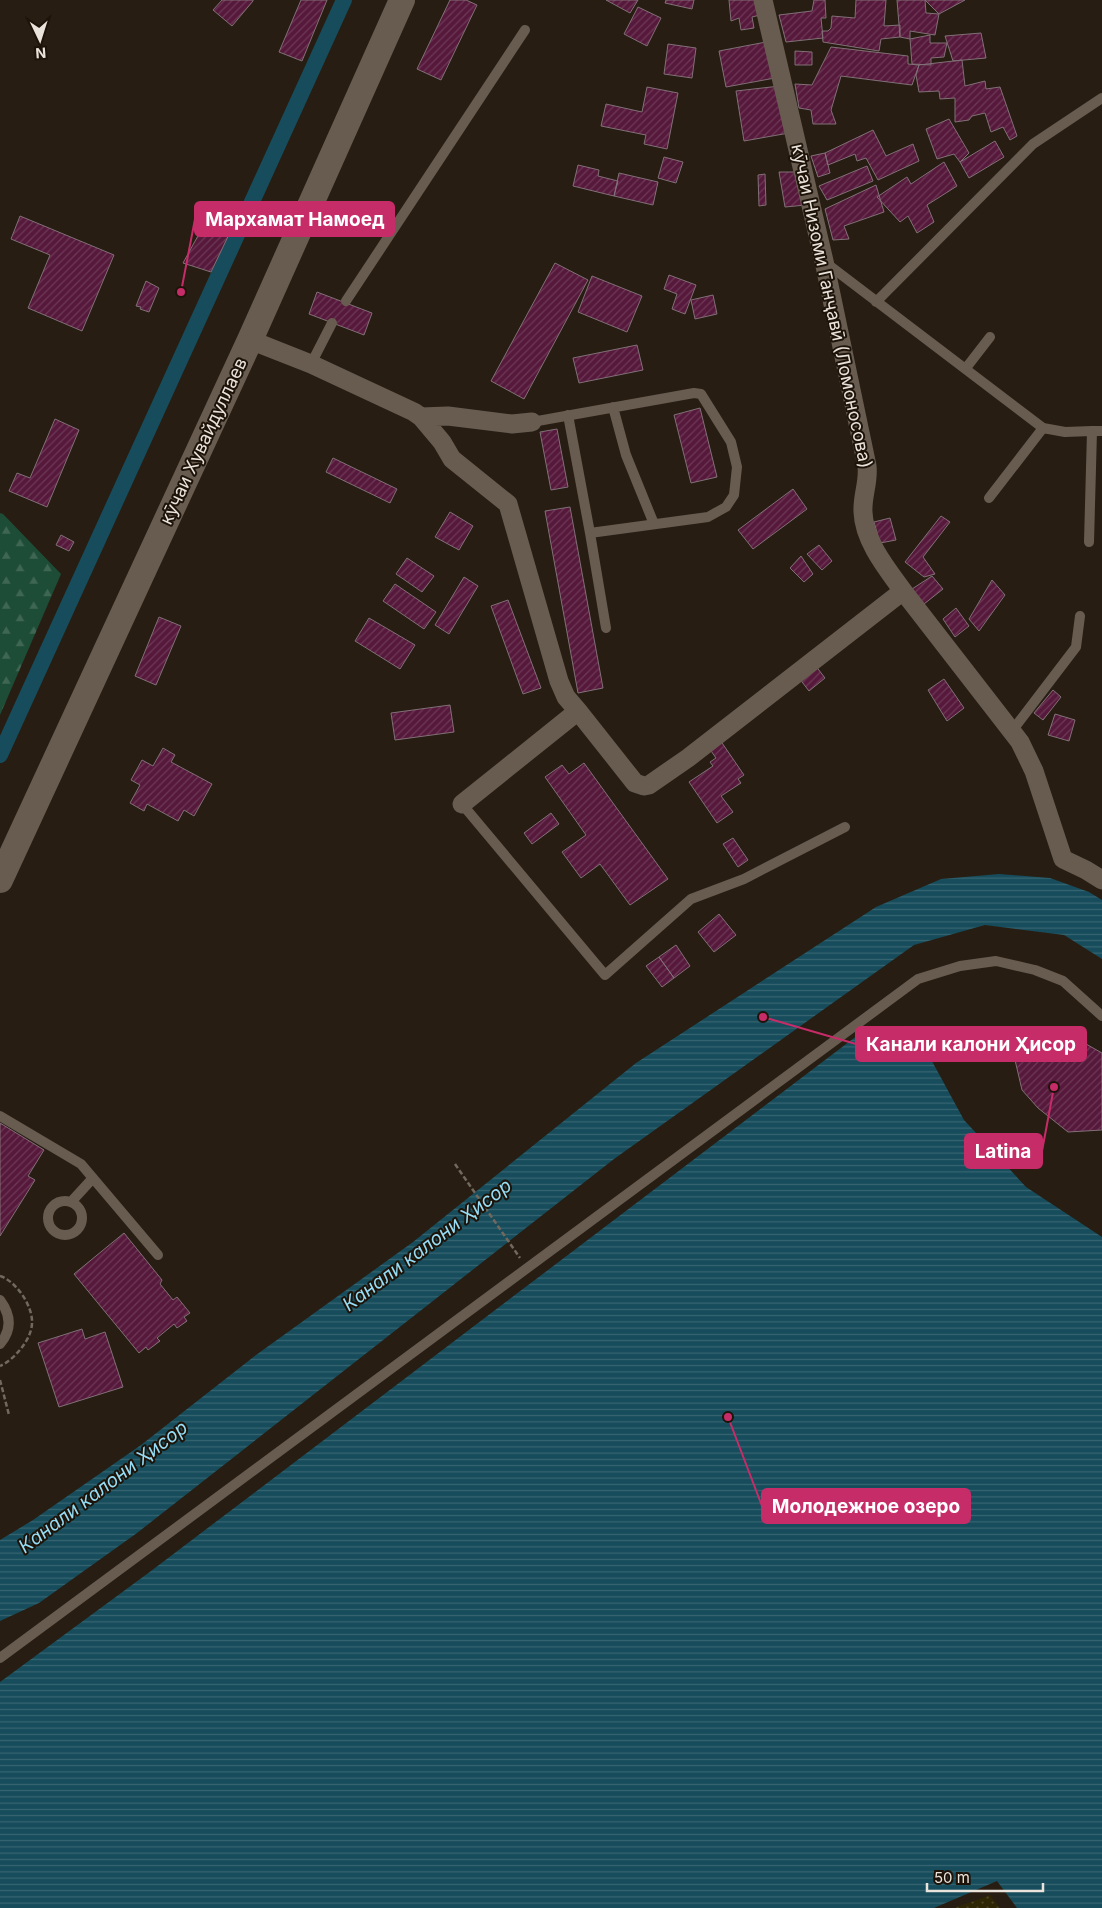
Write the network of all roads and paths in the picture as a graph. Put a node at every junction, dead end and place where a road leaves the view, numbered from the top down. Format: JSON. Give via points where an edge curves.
{"nodes":[{"id":1,"x":402,"y":0,"type":"edge"},
{"id":2,"x":764,"y":0,"type":"edge"},
{"id":3,"x":525,"y":30,"type":"dead end"},
{"id":4,"x":1102,"y":98,"type":"edge"},
{"id":5,"x":824,"y":261,"type":"junction"},
{"id":6,"x":346,"y":301,"type":"dead end"},
{"id":7,"x":876,"y":302,"type":"junction"},
{"id":8,"x":332,"y":322,"type":"dead end"},
{"id":9,"x":990,"y":337,"type":"dead end"},
{"id":10,"x":250,"y":340,"type":"junction"},
{"id":11,"x":311,"y":364,"type":"junction"},
{"id":12,"x":966,"y":368,"type":"junction"},
{"id":13,"x":613,"y":407,"type":"junction"},
{"id":14,"x":568,"y":415,"type":"junction"},
{"id":15,"x":421,"y":417,"type":"junction"},
{"id":16,"x":532,"y":422,"type":"joint"},
{"id":17,"x":1044,"y":428,"type":"junction"},
{"id":18,"x":1097,"y":431,"type":"edge"},
{"id":19,"x":989,"y":498,"type":"dead end"},
{"id":20,"x":654,"y":524,"type":"junction"},
{"id":21,"x":590,"y":534,"type":"junction"},
{"id":22,"x":1089,"y":542,"type":"dead end"},
{"id":23,"x":903,"y":591,"type":"junction"},
{"id":24,"x":1080,"y":616,"type":"dead end"},
{"id":25,"x":606,"y":628,"type":"dead end"},
{"id":26,"x":578,"y":711,"type":"junction"},
{"id":27,"x":1012,"y":731,"type":"junction"},
{"id":28,"x":462,"y":804,"type":"joint"},
{"id":29,"x":845,"y":827,"type":"dead end"},
{"id":30,"x":0,"y":880,"type":"edge"},
{"id":31,"x":1102,"y":880,"type":"edge"},
{"id":32,"x":1102,"y":1016,"type":"edge"},
{"id":33,"x":0,"y":1116,"type":"edge"},
{"id":34,"x":455,"y":1164,"type":"dead end"},
{"id":35,"x":93,"y":1178,"type":"junction"},
{"id":36,"x":71,"y":1202,"type":"dead end"},
{"id":37,"x":158,"y":1255,"type":"dead end"},
{"id":38,"x":527,"y":1268,"type":"junction"},
{"id":39,"x":0,"y":1300,"type":"edge"},
{"id":40,"x":0,"y":1344,"type":"edge"},
{"id":41,"x":0,"y":1380,"type":"edge"},
{"id":42,"x":9,"y":1415,"type":"dead end"},
{"id":43,"x":0,"y":1658,"type":"edge"}],
"edges":[{"from":1,"to":10,"type":"street","name":"кӯчаи Хувайдуллаев"},
{"from":2,"to":5,"type":"street","name":"кӯчаи Низоми Ганҷавӣ (Ломоносова)"},
{"from":3,"to":6,"type":"lane"},
{"from":4,"to":7,"type":"lane","via":[[1033,144]]},
{"from":5,"to":7,"type":"lane"},
{"from":5,"to":23,"type":"street","name":"кӯчаи Низоми Ганҷавӣ (Ломоносова)","via":[[867,466],[864,521],[868,537]]},
{"from":7,"to":12,"type":"lane"},
{"from":8,"to":11,"type":"lane"},
{"from":9,"to":12,"type":"lane"},
{"from":10,"to":11,"type":"street"},
{"from":10,"to":30,"type":"street","name":"кӯчаи Хувайдуллаев"},
{"from":11,"to":15,"type":"street","via":[[404,406]]},
{"from":12,"to":17,"type":"lane"},
{"from":13,"to":14,"type":"lane"},
{"from":13,"to":20,"type":"lane","via":[[626,455]]},
{"from":13,"to":20,"type":"lane","via":[[694,392],[701,394],[731,442],[737,467],[734,495],[726,507],[708,517]]},
{"from":14,"to":16,"type":"lane"},
{"from":14,"to":21,"type":"lane"},
{"from":15,"to":16,"type":"street","via":[[448,416],[512,424]]},
{"from":15,"to":26,"type":"street","via":[[452,459],[508,504],[559,681],[566,697]]},
{"from":17,"to":18,"type":"lane","via":[[1065,432]]},
{"from":17,"to":19,"type":"lane"},
{"from":18,"to":22,"type":"lane"},
{"from":20,"to":21,"type":"lane"},
{"from":21,"to":25,"type":"lane"},
{"from":23,"to":26,"type":"street","via":[[649,785],[636,783]]},
{"from":23,"to":27,"type":"street","name":"кӯчаи Низоми Ганҷавӣ (Ломоносова)"},
{"from":24,"to":27,"type":"lane","via":[[1076,647]]},
{"from":26,"to":28,"type":"street"},
{"from":27,"to":31,"type":"street","name":"кӯчаи Низоми Ганҷавӣ (Ломоносова)","via":[[1028,757],[1064,859]]},
{"from":28,"to":29,"type":"lane","via":[[605,975],[691,899],[760,871]]},
{"from":32,"to":38,"type":"lane","via":[[1063,981],[1035,970],[996,961],[960,966],[918,979]]},
{"from":33,"to":35,"type":"lane","via":[[81,1164]]},
{"from":34,"to":38,"type":"path"},
{"from":35,"to":36,"type":"lane"},
{"from":35,"to":37,"type":"lane"},
{"from":38,"to":43,"type":"lane"},
{"from":39,"to":40,"type":"lane","via":[[9,1319],[9,1329]]},
{"from":41,"to":42,"type":"path"}]}
